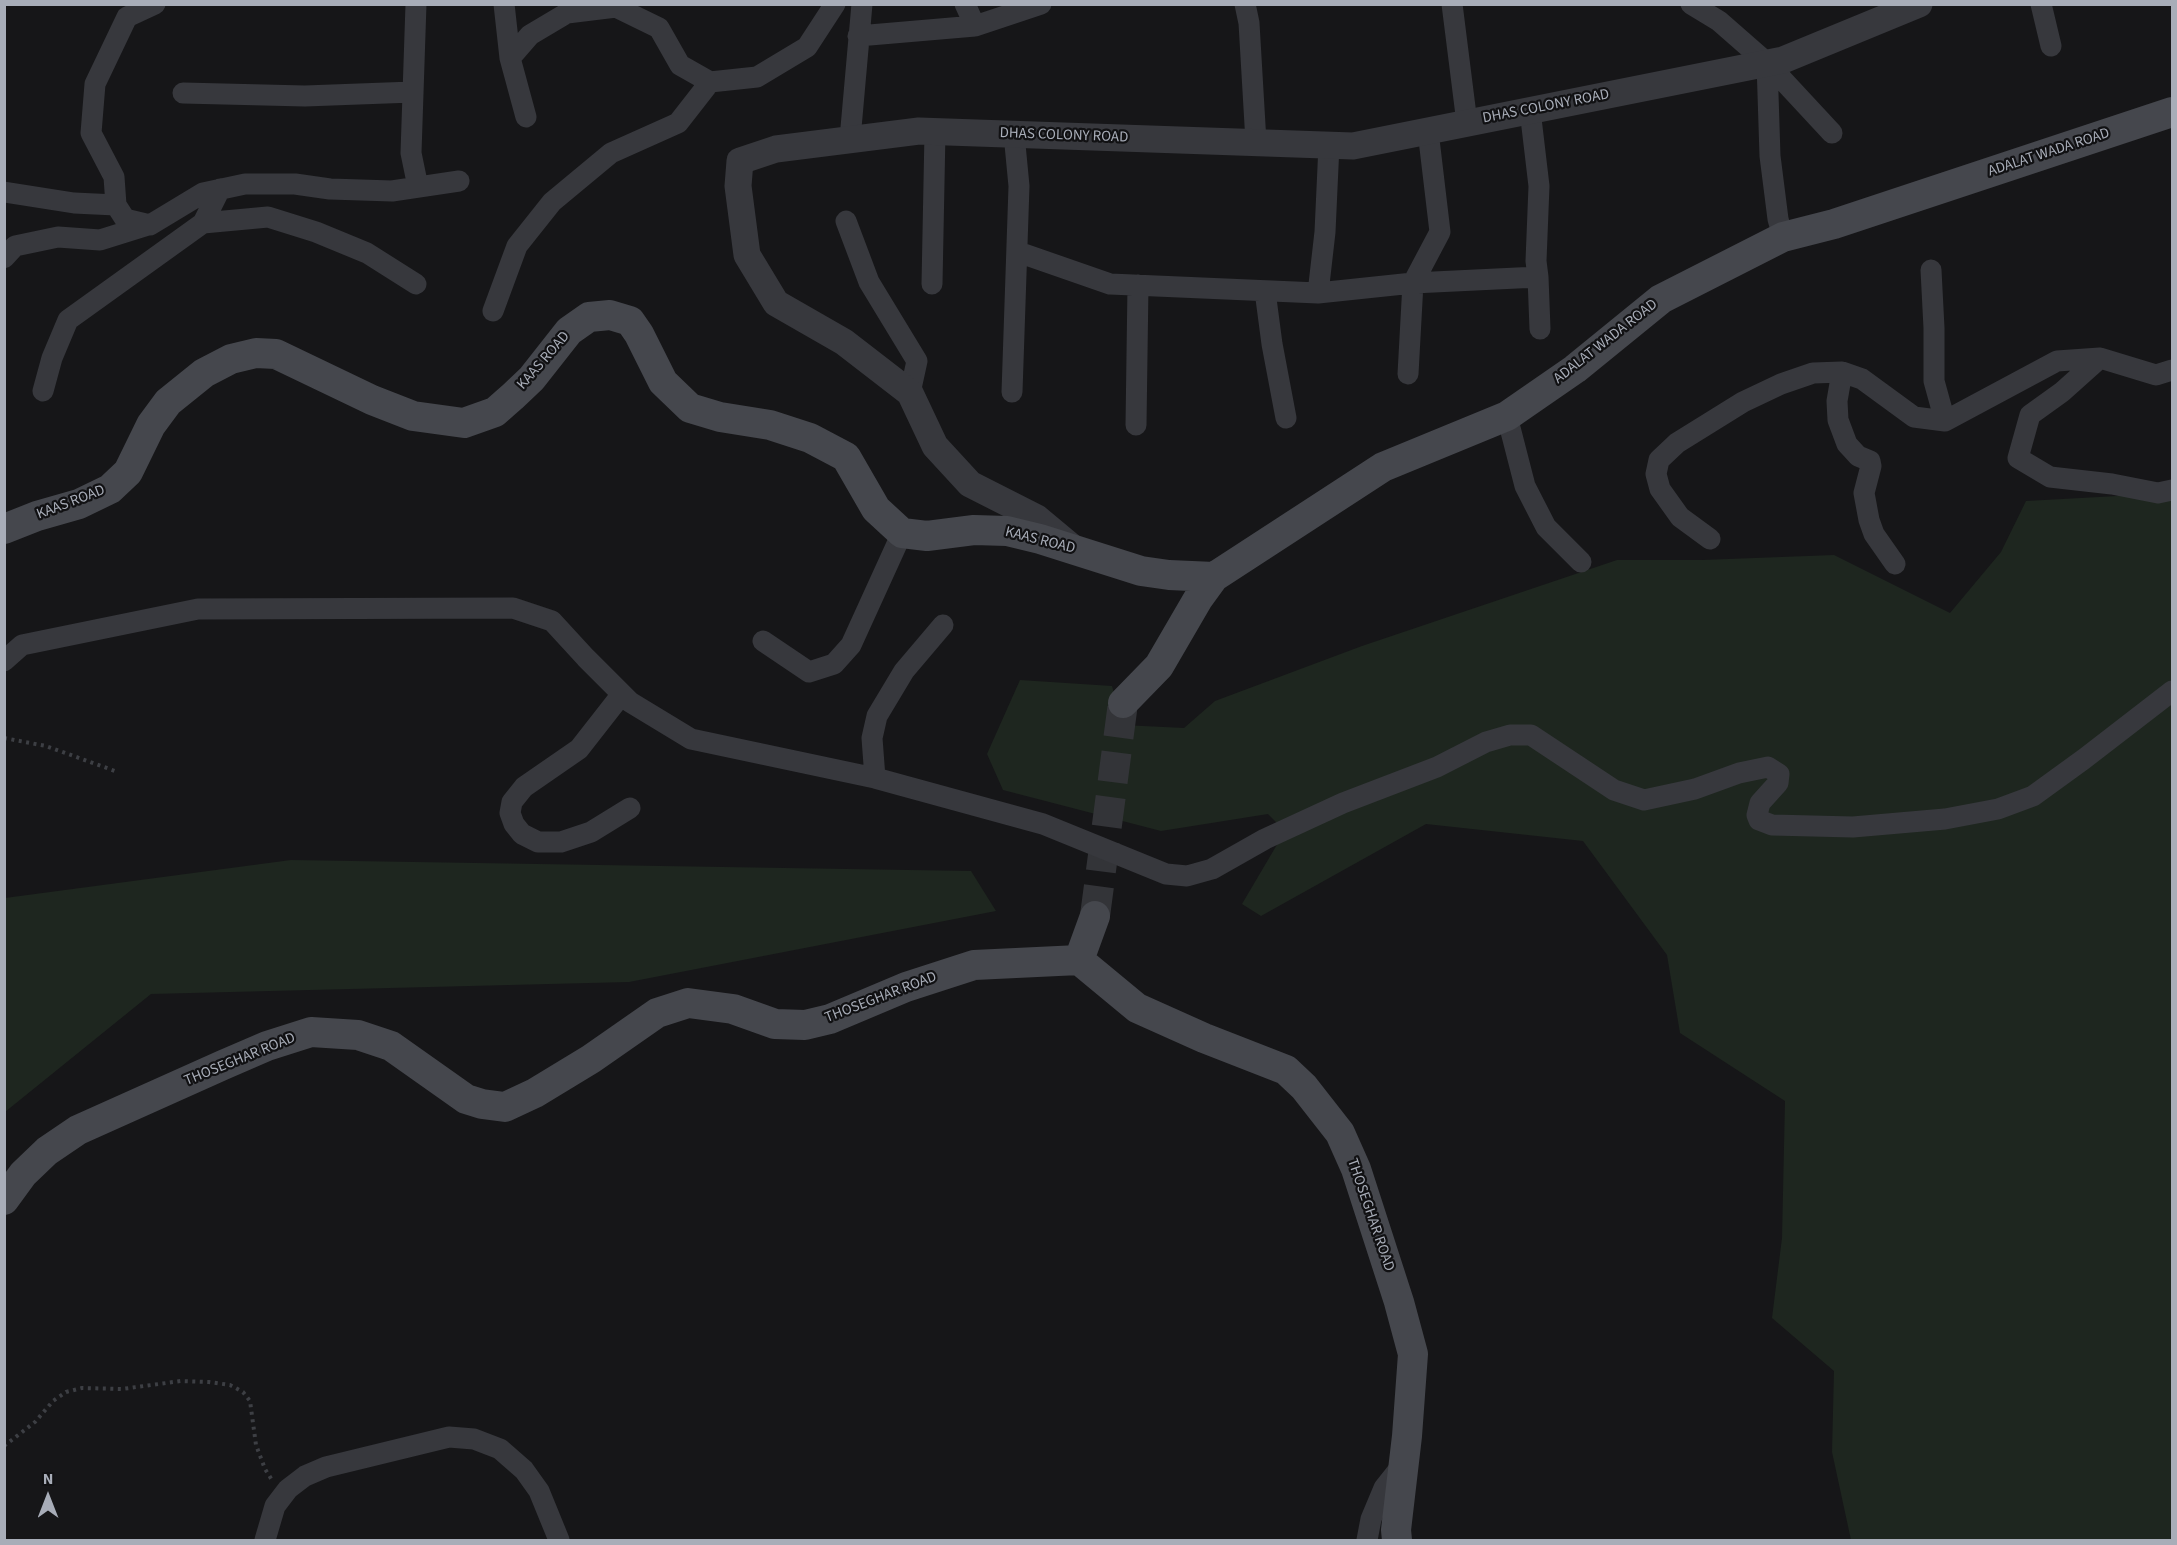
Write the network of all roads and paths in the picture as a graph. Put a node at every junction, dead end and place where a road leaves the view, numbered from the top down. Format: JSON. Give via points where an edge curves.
{"nodes":[{"id":1,"x":155,"y":4,"type":"edge"},
{"id":2,"x":416,"y":4,"type":"edge"},
{"id":3,"x":504,"y":4,"type":"edge"},
{"id":4,"x":835,"y":4,"type":"edge"},
{"id":5,"x":862,"y":4,"type":"edge"},
{"id":6,"x":965,"y":4,"type":"edge"},
{"id":7,"x":1041,"y":4,"type":"edge"},
{"id":8,"x":1245,"y":4,"type":"edge"},
{"id":9,"x":1452,"y":4,"type":"edge"},
{"id":10,"x":1919,"y":4,"type":"edge"},
{"id":11,"x":2041,"y":4,"type":"edge"},
{"id":12,"x":1695,"y":5,"type":"edge"},
{"id":13,"x":975,"y":26,"type":"junction"},
{"id":14,"x":858,"y":36,"type":"junction"},
{"id":15,"x":2051,"y":46,"type":"dead end"},
{"id":16,"x":510,"y":58,"type":"junction"},
{"id":17,"x":1767,"y":63,"type":"junction"},
{"id":18,"x":710,"y":82,"type":"junction"},
{"id":19,"x":413,"y":92,"type":"junction"},
{"id":20,"x":183,"y":93,"type":"dead end"},
{"id":21,"x":1530,"y":110,"type":"junction"},
{"id":22,"x":2172,"y":112,"type":"edge"},
{"id":23,"x":526,"y":117,"type":"dead end"},
{"id":24,"x":1467,"y":123,"type":"junction"},
{"id":25,"x":1428,"y":130,"type":"junction"},
{"id":26,"x":935,"y":132,"type":"junction"},
{"id":27,"x":1832,"y":133,"type":"dead end"},
{"id":28,"x":1014,"y":134,"type":"junction"},
{"id":29,"x":850,"y":140,"type":"junction"},
{"id":30,"x":1256,"y":142,"type":"junction"},
{"id":31,"x":1329,"y":145,"type":"junction"},
{"id":32,"x":459,"y":181,"type":"dead end"},
{"id":33,"x":418,"y":187,"type":"junction"},
{"id":34,"x":220,"y":189,"type":"junction"},
{"id":35,"x":4,"y":192,"type":"edge"},
{"id":36,"x":116,"y":206,"type":"junction"},
{"id":37,"x":846,"y":221,"type":"dead end"},
{"id":38,"x":203,"y":223,"type":"junction"},
{"id":39,"x":150,"y":225,"type":"junction"},
{"id":40,"x":1783,"y":237,"type":"junction"},
{"id":41,"x":1018,"y":252,"type":"junction"},
{"id":42,"x":4,"y":258,"type":"edge"},
{"id":43,"x":1931,"y":270,"type":"dead end"},
{"id":44,"x":1538,"y":277,"type":"junction"},
{"id":45,"x":1413,"y":283,"type":"junction"},
{"id":46,"x":416,"y":285,"type":"dead end"},
{"id":47,"x":932,"y":285,"type":"dead end"},
{"id":48,"x":1138,"y":285,"type":"junction"},
{"id":49,"x":1265,"y":291,"type":"junction"},
{"id":50,"x":1318,"y":293,"type":"junction"},
{"id":51,"x":493,"y":311,"type":"dead end"},
{"id":52,"x":1540,"y":329,"type":"dead end"},
{"id":53,"x":2100,"y":358,"type":"junction"},
{"id":54,"x":2172,"y":370,"type":"edge"},
{"id":55,"x":1842,"y":372,"type":"junction"},
{"id":56,"x":1408,"y":374,"type":"dead end"},
{"id":57,"x":44,"y":391,"type":"dead end"},
{"id":58,"x":1012,"y":392,"type":"dead end"},
{"id":59,"x":910,"y":393,"type":"junction"},
{"id":60,"x":1507,"y":416,"type":"junction"},
{"id":61,"x":1286,"y":418,"type":"dead end"},
{"id":62,"x":1945,"y":421,"type":"junction"},
{"id":63,"x":1136,"y":425,"type":"dead end"},
{"id":64,"x":2172,"y":490,"type":"edge"},
{"id":65,"x":4,"y":529,"type":"edge"},
{"id":66,"x":902,"y":533,"type":"junction"},
{"id":67,"x":1710,"y":539,"type":"dead end"},
{"id":68,"x":1076,"y":550,"type":"junction"},
{"id":69,"x":1581,"y":562,"type":"dead end"},
{"id":70,"x":1895,"y":564,"type":"dead end"},
{"id":71,"x":1214,"y":577,"type":"junction"},
{"id":72,"x":943,"y":625,"type":"dead end"},
{"id":73,"x":763,"y":641,"type":"dead end"},
{"id":74,"x":4,"y":662,"type":"edge"},
{"id":75,"x":2172,"y":692,"type":"edge"},
{"id":76,"x":622,"y":694,"type":"junction"},
{"id":77,"x":1123,"y":703,"type":"tunnel mouth"},
{"id":78,"x":4,"y":738,"type":"edge"},
{"id":79,"x":115,"y":771,"type":"dead end"},
{"id":80,"x":875,"y":778,"type":"junction"},
{"id":81,"x":630,"y":808,"type":"dead end"},
{"id":82,"x":1095,"y":916,"type":"tunnel mouth"},
{"id":83,"x":1079,"y":960,"type":"junction"},
{"id":84,"x":4,"y":1200,"type":"edge"},
{"id":85,"x":4,"y":1446,"type":"edge"},
{"id":86,"x":1404,"y":1463,"type":"junction"},
{"id":87,"x":286,"y":1491,"type":"junction"},
{"id":88,"x":265,"y":1540,"type":"edge"},
{"id":89,"x":559,"y":1540,"type":"edge"},
{"id":90,"x":1367,"y":1540,"type":"edge"},
{"id":91,"x":1397,"y":1540,"type":"edge"}],
"edges":[{"from":1,"to":36,"type":"street","via":[[126,17],[95,84],[91,133],[114,177]]},
{"from":2,"to":19,"type":"street"},
{"from":3,"to":16,"type":"street"},
{"from":4,"to":18,"type":"street","via":[[807,47],[757,77]]},
{"from":5,"to":14,"type":"street"},
{"from":6,"to":13,"type":"street"},
{"from":7,"to":13,"type":"street"},
{"from":8,"to":30,"type":"street"},
{"from":9,"to":24,"type":"street"},
{"from":10,"to":17,"type":"street","name":"DHAS COLONY ROAD"},
{"from":11,"to":15,"type":"street"},
{"from":12,"to":17,"type":"street"},
{"from":13,"to":14,"type":"street"},
{"from":14,"to":29,"type":"street"},
{"from":16,"to":18,"type":"street","via":[[530,35],[567,13],[616,7],[658,28],[680,64]]},
{"from":16,"to":23,"type":"street"},
{"from":17,"to":21,"type":"street","name":"DHAS COLONY ROAD"},
{"from":17,"to":27,"type":"street"},
{"from":17,"to":40,"type":"street","via":[[1770,156]]},
{"from":18,"to":51,"type":"street","via":[[678,123],[611,153],[552,202],[517,246]]},
{"from":19,"to":20,"type":"street","via":[[305,96]]},
{"from":19,"to":33,"type":"street","via":[[411,153]]},
{"from":21,"to":24,"type":"street","name":"DHAS COLONY ROAD"},
{"from":21,"to":44,"type":"street","via":[[1539,186]]},
{"from":22,"to":40,"type":"main road","name":"ADALAT WADA ROAD","via":[[1834,224]]},
{"from":24,"to":25,"type":"street","name":"DHAS COLONY ROAD"},
{"from":25,"to":31,"type":"street","name":"DHAS COLONY ROAD","via":[[1353,146]]},
{"from":25,"to":45,"type":"street","via":[[1440,232]]},
{"from":26,"to":28,"type":"street","name":"DHAS COLONY ROAD"},
{"from":26,"to":29,"type":"street","name":"DHAS COLONY ROAD"},
{"from":26,"to":47,"type":"street"},
{"from":28,"to":30,"type":"street","name":"DHAS COLONY ROAD"},
{"from":28,"to":41,"type":"street","via":[[1019,186]]},
{"from":29,"to":59,"type":"street","name":"DHAS COLONY ROAD","via":[[776,149],[740,161],[738,186],[747,255],[776,303],[844,342]]},
{"from":30,"to":31,"type":"street","name":"DHAS COLONY ROAD"},
{"from":31,"to":50,"type":"street"},
{"from":32,"to":33,"type":"street"},
{"from":33,"to":34,"type":"street","via":[[360,191],[295,184],[245,184]]},
{"from":34,"to":38,"type":"street"},
{"from":34,"to":39,"type":"street","via":[[203,193]]},
{"from":35,"to":36,"type":"street"},
{"from":36,"to":39,"type":"street","via":[[125,219]]},
{"from":37,"to":59,"type":"street","via":[[869,282],[917,361]]},
{"from":38,"to":46,"type":"street","via":[[268,218],[367,253]]},
{"from":38,"to":57,"type":"street","via":[[68,320]]},
{"from":39,"to":42,"type":"street","via":[[100,240],[58,237],[15,246]]},
{"from":40,"to":60,"type":"main road","name":"ADALAT WADA ROAD","via":[[1661,298],[1575,369]]},
{"from":41,"to":48,"type":"street","via":[[1110,284]]},
{"from":41,"to":58,"type":"street"},
{"from":43,"to":62,"type":"street","via":[[1934,381]]},
{"from":44,"to":45,"type":"street"},
{"from":44,"to":52,"type":"street"},
{"from":45,"to":50,"type":"street"},
{"from":45,"to":56,"type":"street"},
{"from":48,"to":49,"type":"street"},
{"from":48,"to":63,"type":"street"},
{"from":49,"to":50,"type":"street"},
{"from":49,"to":61,"type":"street"},
{"from":53,"to":54,"type":"street","via":[[2156,375]]},
{"from":53,"to":62,"type":"street","via":[[2057,361]]},
{"from":53,"to":64,"type":"street","via":[[2030,415],[2018,458],[2050,477],[2158,494]]},
{"from":55,"to":62,"type":"street","via":[[1862,379],[1914,417]]},
{"from":55,"to":67,"type":"street","via":[[1813,374],[1743,402],[1677,443],[1659,460],[1656,474],[1660,489],[1680,517]]},
{"from":55,"to":70,"type":"street","via":[[1838,420],[1847,444],[1858,456],[1870,461],[1864,493],[1869,520]]},
{"from":59,"to":68,"type":"street","name":"DHAS COLONY ROAD","via":[[935,446],[970,484],[1037,518]]},
{"from":60,"to":69,"type":"street","via":[[1525,486],[1546,527]]},
{"from":60,"to":71,"type":"main road","name":"ADALAT WADA ROAD","via":[[1383,467]]},
{"from":65,"to":66,"type":"main road","name":"KAAS ROAD","via":[[79,504],[110,489],[128,472],[151,425],[168,402],[204,373],[231,359],[256,352],[276,354],[413,416],[464,423],[495,412],[532,378],[569,331],[589,317],[610,315],[630,321],[663,382],[690,408],[770,425],[810,438],[846,457],[876,509]]},
{"from":66,"to":68,"type":"main road","name":"KAAS ROAD","via":[[927,536],[974,530],[1007,531]]},
{"from":66,"to":73,"type":"street","via":[[851,645],[834,664],[809,672]]},
{"from":68,"to":71,"type":"main road","name":"KAAS ROAD","via":[[1141,571]]},
{"from":71,"to":77,"type":"main road","name":"ADALAT WADA ROAD","via":[[1159,666]]},
{"from":72,"to":80,"type":"street","via":[[904,671],[877,716],[872,738]]},
{"from":74,"to":76,"type":"street","via":[[22,645],[198,609],[513,608],[552,621]]},
{"from":75,"to":80,"type":"street","via":[[2033,796],[1998,809],[1945,819],[1854,827],[1772,825],[1759,820],[1757,815],[1760,803],[1778,783],[1779,774],[1768,767],[1644,800],[1614,790],[1531,735],[1510,735],[1343,803],[1212,869],[1187,876],[1166,874],[1043,824]]},
{"from":76,"to":80,"type":"street","via":[[691,739]]},
{"from":76,"to":81,"type":"street","via":[[579,749],[524,787],[512,802],[510,813],[522,834],[538,842],[561,842],[591,832]]},
{"from":78,"to":79,"type":"path","via":[[46,746]]},
{"from":82,"to":83,"type":"main road"},
{"from":83,"to":84,"type":"main road","name":"THOSEGHAR ROAD","via":[[974,965],[805,1025],[775,1024],[733,1009],[688,1004],[657,1013],[535,1094],[505,1107],[465,1099],[391,1046],[358,1035],[311,1032],[267,1046],[78,1130],[47,1150]]},
{"from":83,"to":86,"type":"main road","name":"THOSEGHAR ROAD","via":[[1137,1008],[1286,1070],[1340,1133],[1356,1169],[1413,1354]]},
{"from":85,"to":87,"type":"path","via":[[66,1392],[181,1382],[230,1385],[250,1401],[256,1445],[265,1469]]},
{"from":86,"to":90,"type":"street","via":[[1384,1488]]},
{"from":86,"to":91,"type":"main road","name":"THOSEGHAR ROAD"},
{"from":87,"to":88,"type":"street","via":[[275,1506]]},
{"from":87,"to":89,"type":"street","via":[[305,1476],[326,1467],[449,1437],[474,1438],[500,1449],[524,1470],[539,1491]]}]}
